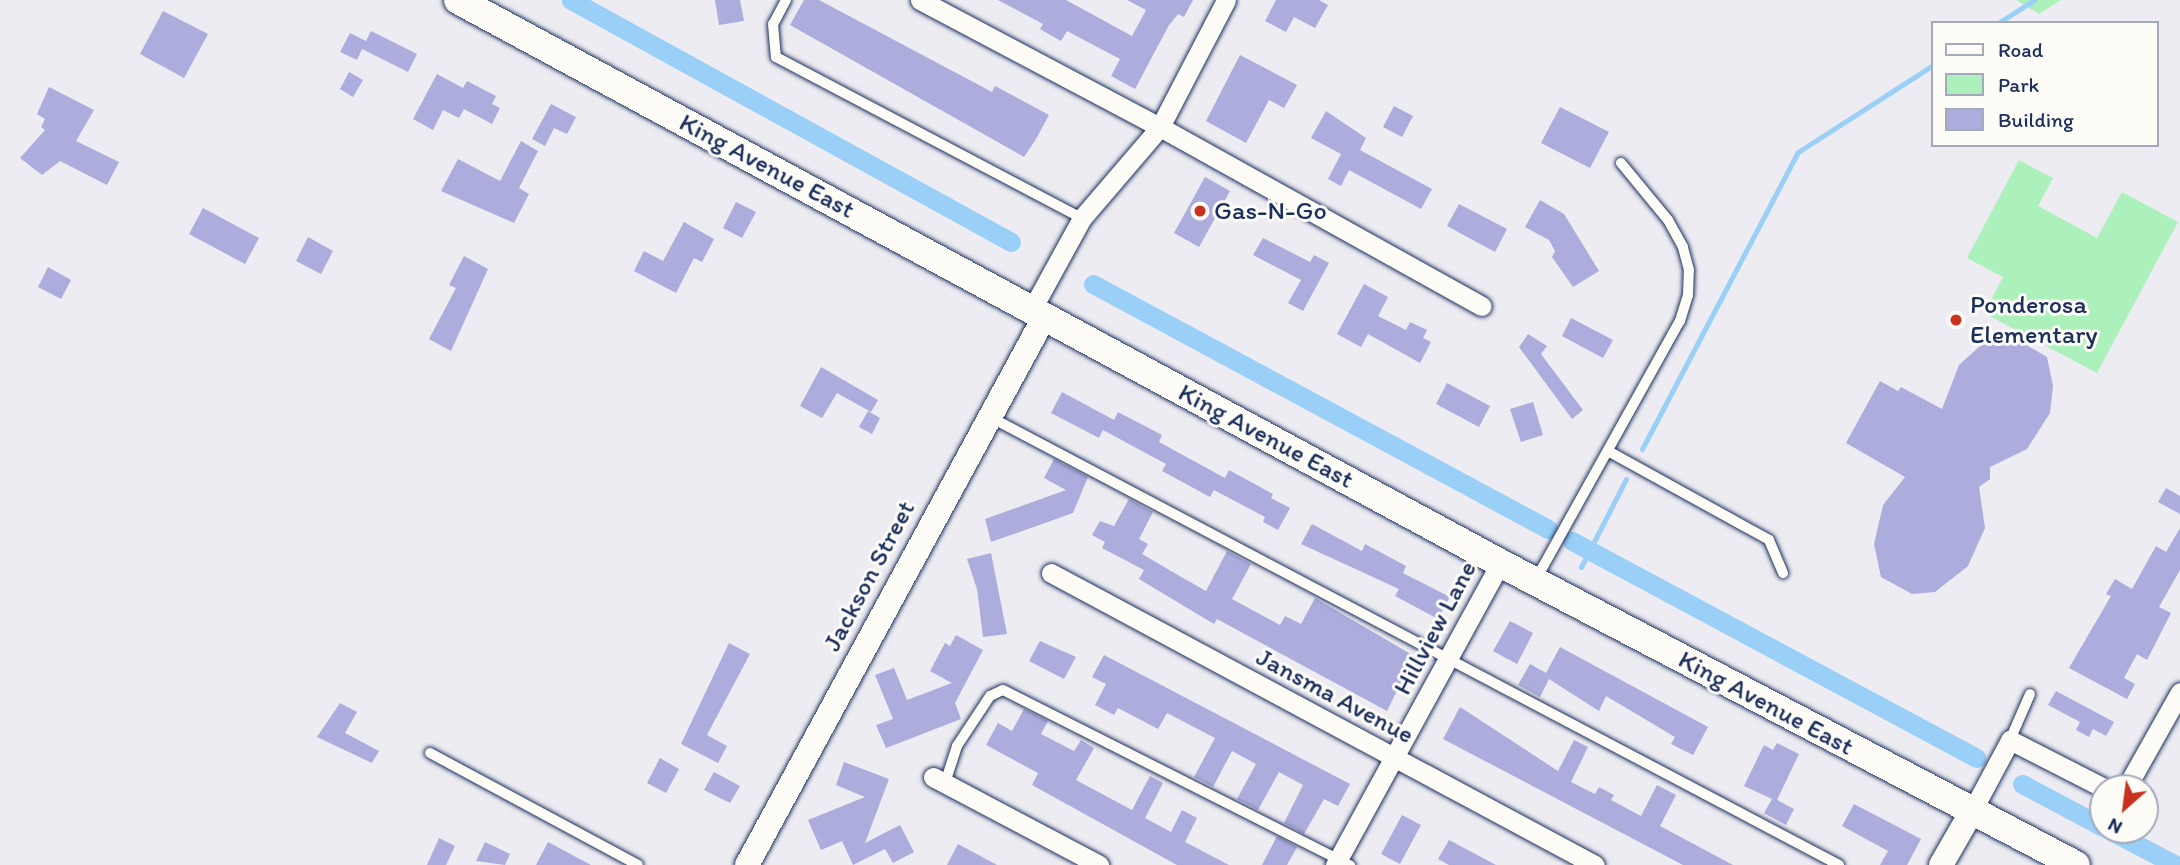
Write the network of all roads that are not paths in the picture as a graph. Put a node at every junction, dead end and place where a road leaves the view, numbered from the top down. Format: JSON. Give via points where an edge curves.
{"nodes":[{"id":1,"x":458,"y":0,"type":"edge"},
{"id":2,"x":786,"y":0,"type":"edge"},
{"id":3,"x":920,"y":0,"type":"edge"},
{"id":4,"x":1226,"y":0,"type":"edge"},
{"id":5,"x":1160,"y":127,"type":"junction"},
{"id":6,"x":1621,"y":163,"type":"dead end"},
{"id":7,"x":1082,"y":218,"type":"junction"},
{"id":8,"x":1481,"y":306,"type":"dead end"},
{"id":9,"x":1038,"y":312,"type":"junction"},
{"id":10,"x":989,"y":417,"type":"junction"},
{"id":11,"x":1608,"y":451,"type":"junction"},
{"id":12,"x":1500,"y":563,"type":"junction"},
{"id":13,"x":1051,"y":573,"type":"dead end"},
{"id":14,"x":1783,"y":573,"type":"dead end"},
{"id":15,"x":1535,"y":581,"type":"junction"},
{"id":16,"x":1448,"y":659,"type":"junction"},
{"id":17,"x":2180,"y":692,"type":"edge"},
{"id":18,"x":2030,"y":694,"type":"dead end"},
{"id":19,"x":2173,"y":726,"type":"edge"},
{"id":20,"x":2010,"y":740,"type":"junction"},
{"id":21,"x":430,"y":753,"type":"dead end"},
{"id":22,"x":1395,"y":758,"type":"junction"},
{"id":23,"x":2137,"y":774,"type":"edge"},
{"id":24,"x":939,"y":780,"type":"joint"},
{"id":25,"x":2089,"y":780,"type":"edge"},
{"id":26,"x":1972,"y":811,"type":"junction"},
{"id":27,"x":1341,"y":863,"type":"edge"},
{"id":28,"x":638,"y":865,"type":"edge"},
{"id":29,"x":747,"y":865,"type":"edge"},
{"id":30,"x":1099,"y":865,"type":"edge"},
{"id":31,"x":1595,"y":865,"type":"edge"},
{"id":32,"x":1839,"y":865,"type":"edge"},
{"id":33,"x":1941,"y":865,"type":"edge"},
{"id":34,"x":2077,"y":865,"type":"edge"}],
"edges":[{"from":1,"to":9,"type":"main road","name":"King Avenue East"},
{"from":2,"to":7,"type":"lane","via":[[773,24],[776,57]]},
{"from":3,"to":5,"type":"street"},
{"from":4,"to":5,"type":"street","name":"Jackson Street"},
{"from":5,"to":7,"type":"street","name":"Jackson Street"},
{"from":5,"to":8,"type":"street"},
{"from":6,"to":11,"type":"lane","via":[[1668,220],[1683,247],[1689,270],[1688,295],[1680,321]]},
{"from":7,"to":9,"type":"street","name":"Jackson Street"},
{"from":9,"to":10,"type":"street","name":"Jackson Street"},
{"from":9,"to":12,"type":"main road","name":"King Avenue East"},
{"from":10,"to":16,"type":"lane"},
{"from":10,"to":29,"type":"street","name":"Jackson Street"},
{"from":11,"to":14,"type":"lane","via":[[1769,540]]},
{"from":11,"to":15,"type":"lane"},
{"from":12,"to":15,"type":"main road","name":"King Avenue East"},
{"from":12,"to":16,"type":"street","name":"Hillview Lane"},
{"from":13,"to":22,"type":"street","name":"Jansma Avenue"},
{"from":15,"to":26,"type":"main road","name":"King Avenue East"},
{"from":16,"to":22,"type":"street","name":"Hillview Lane"},
{"from":16,"to":32,"type":"lane"},
{"from":17,"to":19,"type":"street"},
{"from":18,"to":20,"type":"lane"},
{"from":19,"to":23,"type":"street"},
{"from":20,"to":25,"type":"street"},
{"from":20,"to":26,"type":"street"},
{"from":21,"to":28,"type":"lane"},
{"from":22,"to":27,"type":"street","name":"Hillview Lane"},
{"from":22,"to":31,"type":"street","name":"Jansma Avenue"},
{"from":24,"to":27,"type":"lane","via":[[990,696],[1003,690]]},
{"from":24,"to":30,"type":"street"},
{"from":26,"to":33,"type":"street"},
{"from":26,"to":34,"type":"main road","name":"King Avenue East"}]}
